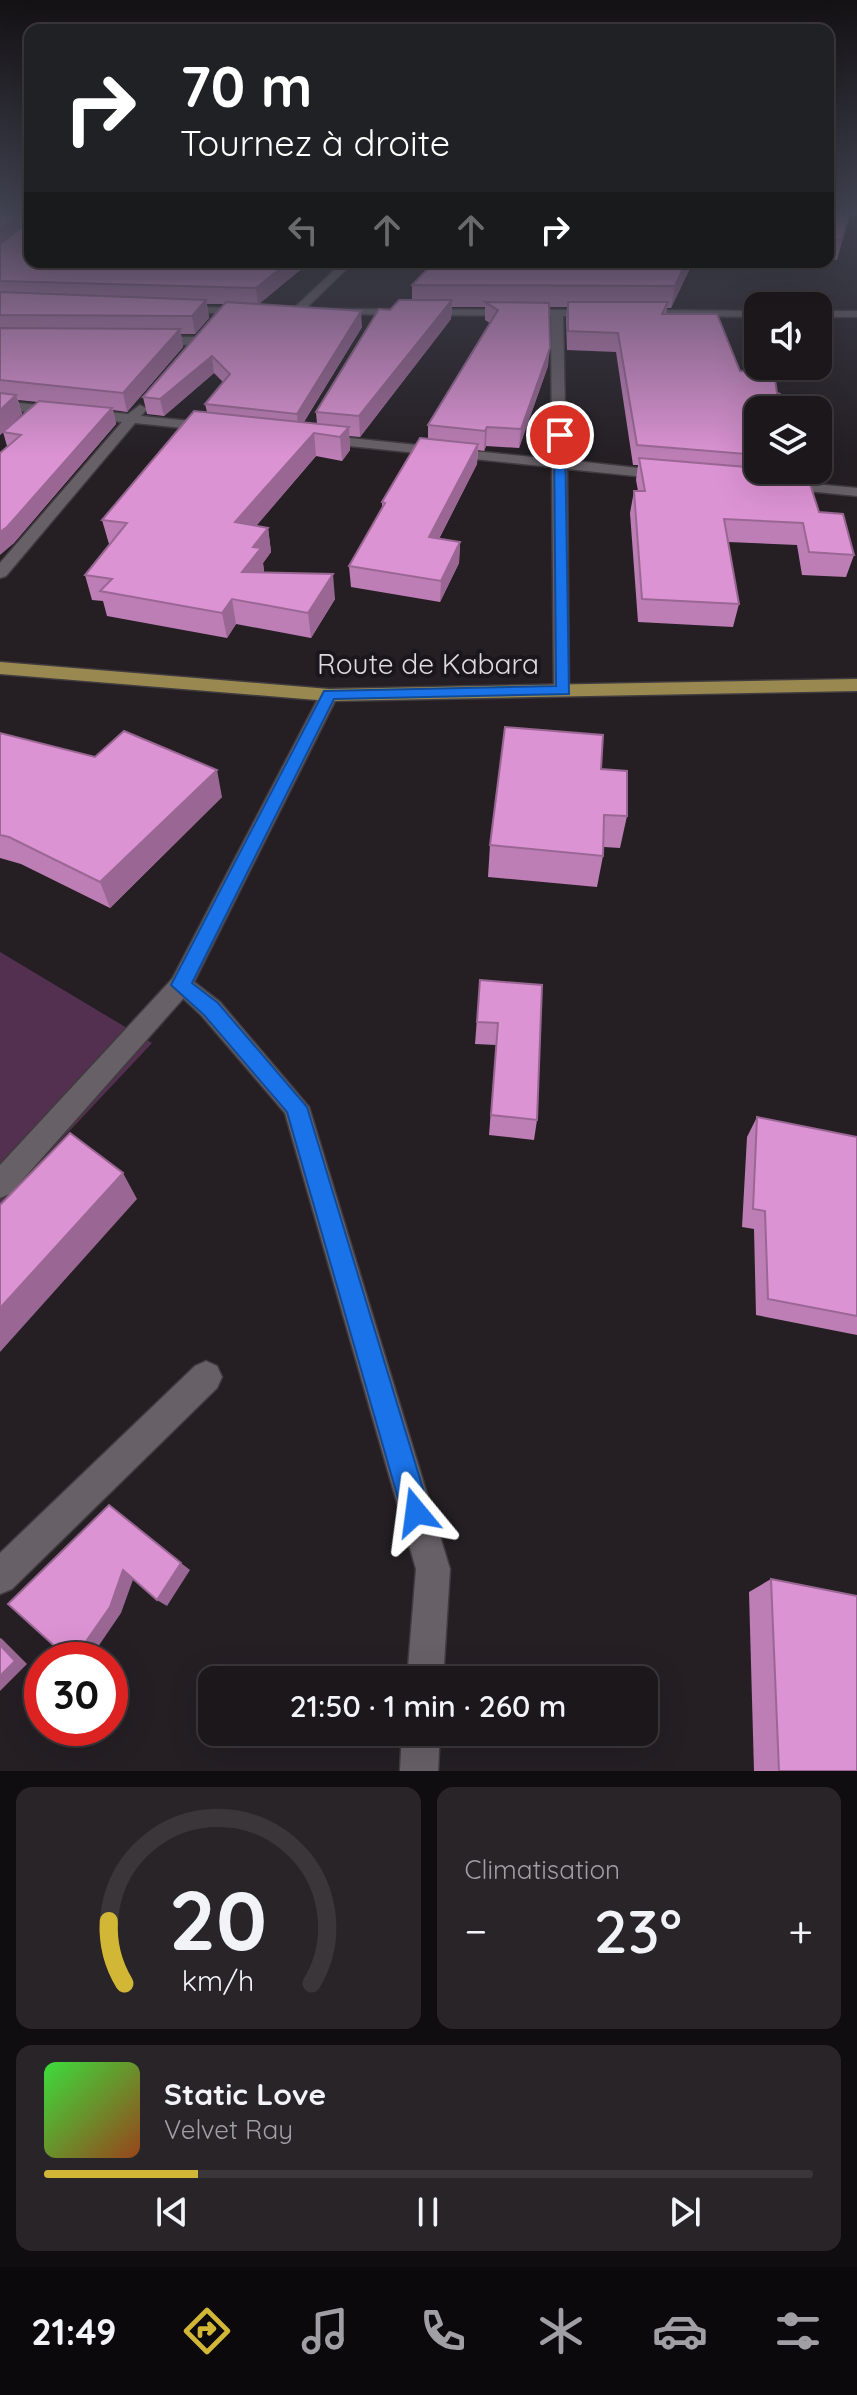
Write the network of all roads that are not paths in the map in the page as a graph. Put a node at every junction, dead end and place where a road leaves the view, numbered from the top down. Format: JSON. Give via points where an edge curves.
{"nodes":[{"id":1,"x":318,"y":292,"type":"edge"},
{"id":2,"x":160,"y":309,"type":"edge"},
{"id":3,"x":267,"y":311,"type":"edge"},
{"id":4,"x":282,"y":311,"type":"edge"},
{"id":5,"x":297,"y":311,"type":"junction"},
{"id":6,"x":381,"y":311,"type":"junction"},
{"id":7,"x":557,"y":312,"type":"junction"},
{"id":8,"x":604,"y":313,"type":"edge"},
{"id":9,"x":619,"y":313,"type":"edge"},
{"id":10,"x":744,"y":314,"type":"edge"},
{"id":11,"x":832,"y":314,"type":"edge"},
{"id":12,"x":857,"y":314,"type":"edge"},
{"id":13,"x":373,"y":324,"type":"edge"},
{"id":14,"x":207,"y":332,"type":"junction"},
{"id":15,"x":137,"y":341,"type":"edge"},
{"id":16,"x":151,"y":396,"type":"edge"},
{"id":17,"x":0,"y":405,"type":"edge"},
{"id":18,"x":42,"y":407,"type":"junction"},
{"id":19,"x":132,"y":418,"type":"junction"},
{"id":20,"x":21,"y":427,"type":"edge"},
{"id":21,"x":226,"y":428,"type":"edge"},
{"id":22,"x":305,"y":437,"type":"edge"},
{"id":23,"x":560,"y":466,"type":"junction"},
{"id":24,"x":685,"y":477,"type":"edge"},
{"id":25,"x":773,"y":484,"type":"edge"},
{"id":26,"x":857,"y":492,"type":"edge"},
{"id":27,"x":0,"y":573,"type":"edge"},
{"id":28,"x":0,"y":668,"type":"edge"},
{"id":29,"x":857,"y":685,"type":"edge"},
{"id":30,"x":563,"y":691,"type":"junction"},
{"id":31,"x":329,"y":695,"type":"junction"},
{"id":32,"x":181,"y":985,"type":"junction"},
{"id":33,"x":0,"y":1185,"type":"edge"},
{"id":34,"x":206,"y":1377,"type":"dead end"},
{"id":35,"x":0,"y":1577,"type":"edge"},
{"id":36,"x":426,"y":1666,"type":"edge"},
{"id":37,"x":420,"y":1746,"type":"edge"},
{"id":38,"x":419,"y":1771,"type":"edge"}],
"edges":[{"from":1,"to":5,"type":"street"},
{"from":2,"to":14,"type":"street"},
{"from":3,"to":14,"type":"street"},
{"from":4,"to":5,"type":"street"},
{"from":5,"to":6,"type":"street"},
{"from":6,"to":7,"type":"street"},
{"from":6,"to":13,"type":"street"},
{"from":7,"to":8,"type":"street"},
{"from":7,"to":23,"type":"street"},
{"from":9,"to":10,"type":"street"},
{"from":11,"to":12,"type":"street"},
{"from":14,"to":15,"type":"street"},
{"from":16,"to":19,"type":"street"},
{"from":17,"to":18,"type":"street"},
{"from":18,"to":19,"type":"street"},
{"from":18,"to":20,"type":"street"},
{"from":19,"to":21,"type":"street"},
{"from":19,"to":27,"type":"street"},
{"from":22,"to":23,"type":"street"},
{"from":23,"to":24,"type":"street"},
{"from":23,"to":30,"type":"street"},
{"from":25,"to":26,"type":"street"},
{"from":28,"to":31,"type":"main road","name":"Route de Kabara"},
{"from":29,"to":30,"type":"main road","name":"Route de Kabara"},
{"from":30,"to":31,"type":"main road","name":"Route de Kabara"},
{"from":31,"to":32,"type":"street"},
{"from":32,"to":33,"type":"street"},
{"from":32,"to":36,"type":"street","via":[[211,1009],[296,1107],[433,1569]]},
{"from":34,"to":35,"type":"street"},
{"from":37,"to":38,"type":"street"}]}
